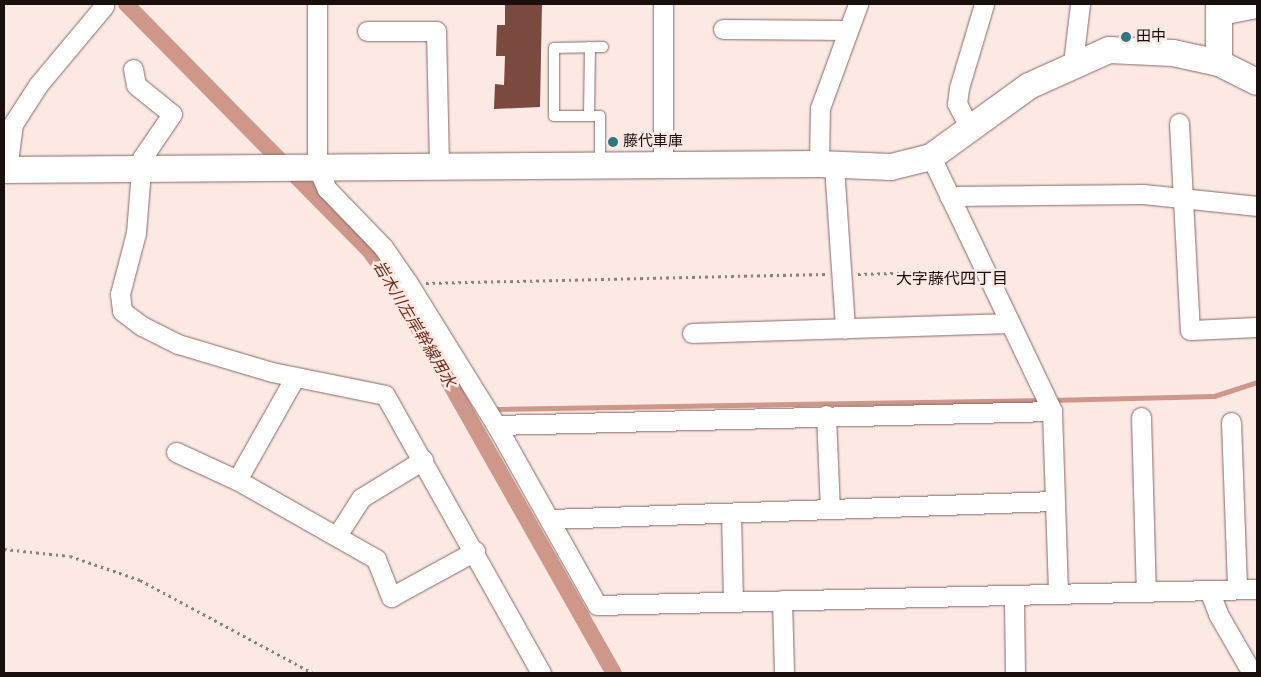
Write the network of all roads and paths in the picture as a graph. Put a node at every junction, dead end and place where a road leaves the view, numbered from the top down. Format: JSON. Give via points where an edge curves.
{"nodes":[{"id":1,"x":316,"y":4,"type":"edge"},
{"id":2,"x":663,"y":4,"type":"edge"},
{"id":3,"x":858,"y":4,"type":"edge"},
{"id":4,"x":984,"y":4,"type":"edge"},
{"id":5,"x":1080,"y":4,"type":"edge"},
{"id":6,"x":104,"y":6,"type":"dead end"},
{"id":7,"x":1257,"y":8,"type":"edge"},
{"id":8,"x":1219,"y":9,"type":"edge"},
{"id":9,"x":723,"y":29,"type":"dead end"},
{"id":10,"x":848,"y":30,"type":"junction"},
{"id":11,"x":367,"y":31,"type":"dead end"},
{"id":12,"x":590,"y":47,"type":"junction"},
{"id":13,"x":603,"y":47,"type":"dead end"},
{"id":14,"x":1073,"y":63,"type":"junction"},
{"id":15,"x":1219,"y":63,"type":"junction"},
{"id":16,"x":133,"y":69,"type":"dead end"},
{"id":17,"x":1257,"y":82,"type":"edge"},
{"id":18,"x":589,"y":116,"type":"junction"},
{"id":19,"x":1179,"y":123,"type":"dead end"},
{"id":20,"x":970,"y":129,"type":"junction"},
{"id":21,"x":931,"y":157,"type":"junction"},
{"id":22,"x":663,"y":165,"type":"junction"},
{"id":23,"x":826,"y":165,"type":"junction"},
{"id":24,"x":439,"y":166,"type":"junction"},
{"id":25,"x":600,"y":166,"type":"junction"},
{"id":26,"x":295,"y":167,"type":"junction"},
{"id":27,"x":141,"y":169,"type":"junction"},
{"id":28,"x":5,"y":170,"type":"edge"},
{"id":29,"x":949,"y":196,"type":"junction"},
{"id":30,"x":1185,"y":200,"type":"junction"},
{"id":31,"x":1257,"y":206,"type":"edge"},
{"id":32,"x":985,"y":270,"type":"junction"},
{"id":33,"x":841,"y":274,"type":"junction"},
{"id":34,"x":408,"y":283,"type":"junction"},
{"id":35,"x":1010,"y":324,"type":"junction"},
{"id":36,"x":1257,"y":327,"type":"edge"},
{"id":37,"x":845,"y":329,"type":"junction"},
{"id":38,"x":692,"y":333,"type":"dead end"},
{"id":39,"x":295,"y":377,"type":"junction"},
{"id":40,"x":1048,"y":403,"type":"junction"},
{"id":41,"x":826,"y":415,"type":"junction"},
{"id":42,"x":1141,"y":417,"type":"dead end"},
{"id":43,"x":1231,"y":422,"type":"dead end"},
{"id":44,"x":496,"y":425,"type":"junction"},
{"id":45,"x":176,"y":452,"type":"dead end"},
{"id":46,"x":423,"y":460,"type":"junction"},
{"id":47,"x":237,"y":480,"type":"junction"},
{"id":48,"x":1054,"y":501,"type":"junction"},
{"id":49,"x":830,"y":509,"type":"junction"},
{"id":50,"x":731,"y":513,"type":"junction"},
{"id":51,"x":551,"y":520,"type":"junction"},
{"id":52,"x":338,"y":534,"type":"junction"},
{"id":53,"x":4,"y":550,"type":"edge"},
{"id":54,"x":476,"y":552,"type":"junction"},
{"id":55,"x":1237,"y":589,"type":"junction"},
{"id":56,"x":1257,"y":589,"type":"edge"},
{"id":57,"x":1208,"y":590,"type":"junction"},
{"id":58,"x":1146,"y":591,"type":"junction"},
{"id":59,"x":1058,"y":592,"type":"junction"},
{"id":60,"x":782,"y":600,"type":"junction"},
{"id":61,"x":733,"y":602,"type":"junction"},
{"id":62,"x":1014,"y":602,"type":"dead end"},
{"id":63,"x":313,"y":673,"type":"edge"},
{"id":64,"x":540,"y":673,"type":"edge"},
{"id":65,"x":784,"y":673,"type":"edge"},
{"id":66,"x":1015,"y":673,"type":"edge"},
{"id":67,"x":1252,"y":673,"type":"edge"}],
"edges":[{"from":1,"to":26,"type":"street"},
{"from":2,"to":22,"type":"street"},
{"from":3,"to":10,"type":"street"},
{"from":4,"to":20,"type":"street","via":[[957,104]]},
{"from":5,"to":14,"type":"street"},
{"from":6,"to":28,"type":"street","via":[[38,85],[13,124]]},
{"from":7,"to":8,"type":"street"},
{"from":8,"to":15,"type":"street"},
{"from":9,"to":10,"type":"street"},
{"from":10,"to":23,"type":"street","via":[[820,108]]},
{"from":11,"to":24,"type":"street","via":[[436,31]]},
{"from":12,"to":13,"type":"lane"},
{"from":12,"to":18,"type":"lane"},
{"from":12,"to":18,"type":"lane","via":[[554,48],[554,116]]},
{"from":14,"to":15,"type":"street","via":[[1109,50],[1128,48]]},
{"from":14,"to":20,"type":"street","via":[[1029,86]]},
{"from":15,"to":17,"type":"street"},
{"from":16,"to":27,"type":"street","via":[[136,85],[172,114],[142,158]]},
{"from":18,"to":25,"type":"lane","via":[[600,116]]},
{"from":19,"to":30,"type":"street"},
{"from":20,"to":21,"type":"street"},
{"from":21,"to":23,"type":"street","via":[[891,167]]},
{"from":21,"to":29,"type":"street"},
{"from":22,"to":23,"type":"street"},
{"from":22,"to":25,"type":"street"},
{"from":23,"to":33,"type":"street"},
{"from":24,"to":25,"type":"street"},
{"from":24,"to":26,"type":"street"},
{"from":26,"to":27,"type":"street"},
{"from":26,"to":34,"type":"street","via":[[328,189],[383,247]]},
{"from":27,"to":28,"type":"street"},
{"from":27,"to":39,"type":"street","via":[[136,233],[120,294],[122,310],[142,326],[178,344]]},
{"from":29,"to":30,"type":"street","via":[[1143,194]]},
{"from":29,"to":32,"type":"street"},
{"from":30,"to":31,"type":"street"},
{"from":30,"to":36,"type":"street","via":[[1190,330]]},
{"from":32,"to":33,"type":"path"},
{"from":32,"to":35,"type":"street"},
{"from":33,"to":34,"type":"path"},
{"from":33,"to":37,"type":"street"},
{"from":34,"to":44,"type":"street"},
{"from":35,"to":37,"type":"street"},
{"from":35,"to":40,"type":"street"},
{"from":37,"to":38,"type":"street"},
{"from":39,"to":46,"type":"street","via":[[385,395]]},
{"from":39,"to":47,"type":"street"},
{"from":40,"to":41,"type":"street"},
{"from":40,"to":48,"type":"street"},
{"from":41,"to":44,"type":"street"},
{"from":41,"to":49,"type":"street"},
{"from":42,"to":58,"type":"street"},
{"from":43,"to":55,"type":"street"},
{"from":44,"to":51,"type":"street"},
{"from":45,"to":47,"type":"street"},
{"from":46,"to":52,"type":"street","via":[[361,498]]},
{"from":46,"to":54,"type":"street"},
{"from":47,"to":52,"type":"street"},
{"from":48,"to":49,"type":"street"},
{"from":48,"to":59,"type":"street"},
{"from":49,"to":50,"type":"street"},
{"from":50,"to":51,"type":"street"},
{"from":50,"to":61,"type":"street"},
{"from":51,"to":61,"type":"street","via":[[597,605]]},
{"from":52,"to":54,"type":"street","via":[[376,559],[391,597]]},
{"from":53,"to":63,"type":"path","via":[[70,556],[140,580]]},
{"from":54,"to":64,"type":"street"},
{"from":55,"to":56,"type":"street"},
{"from":55,"to":57,"type":"street"},
{"from":57,"to":58,"type":"street"},
{"from":57,"to":67,"type":"street"},
{"from":58,"to":59,"type":"street"},
{"from":59,"to":60,"type":"street"},
{"from":60,"to":61,"type":"street"},
{"from":60,"to":65,"type":"street"},
{"from":62,"to":66,"type":"street"}]}
